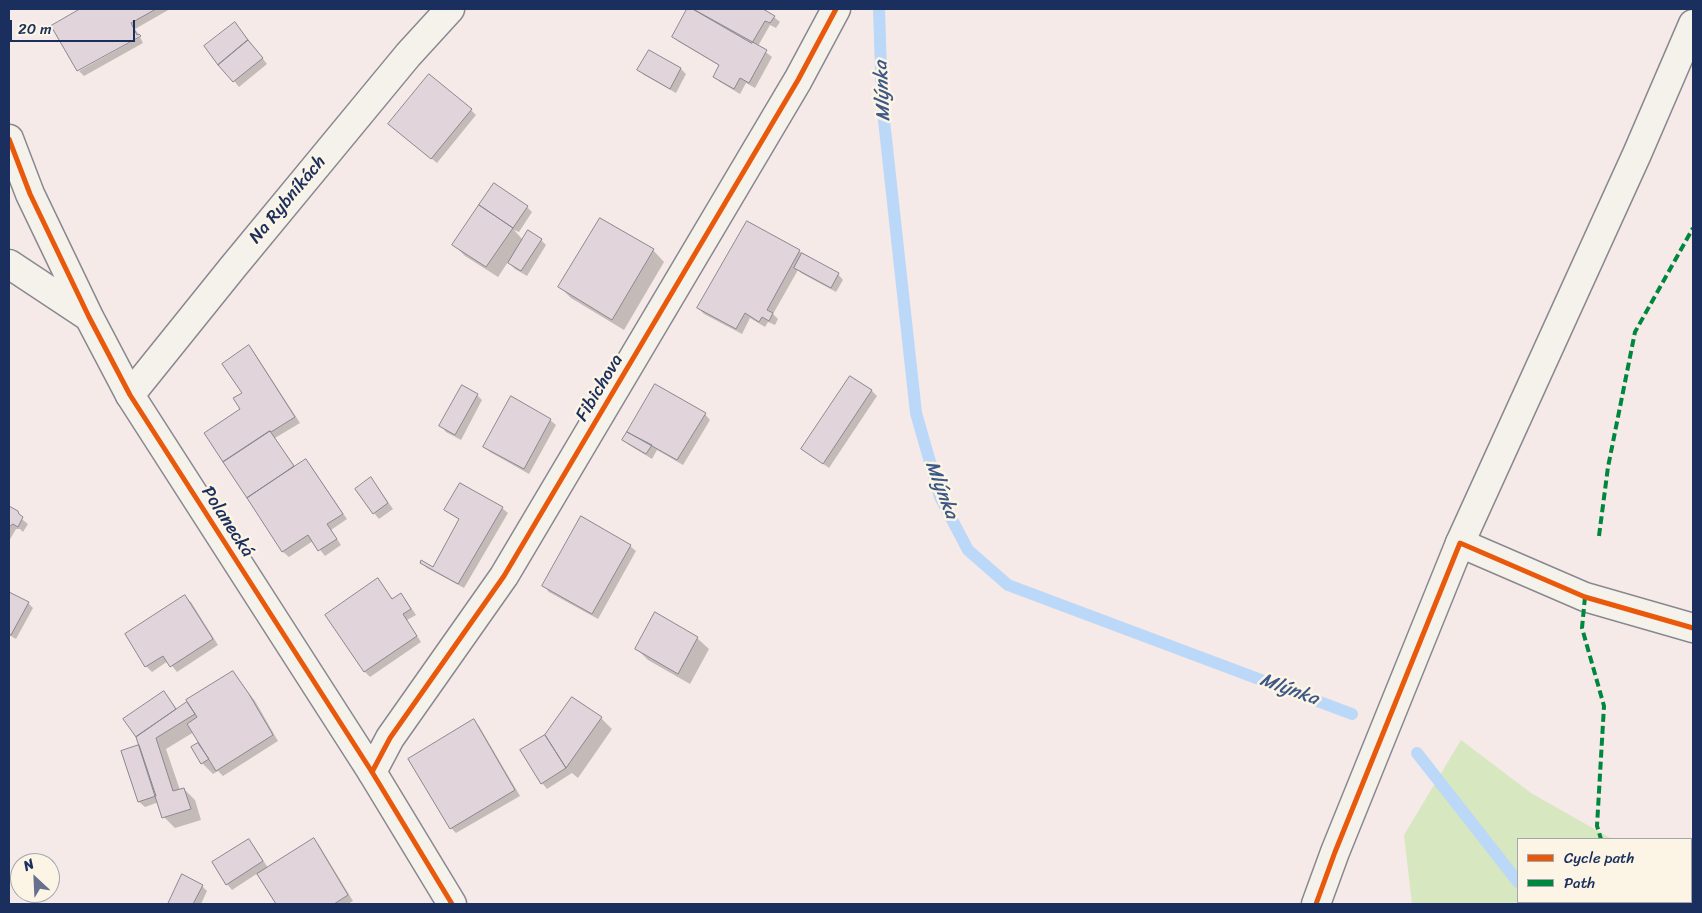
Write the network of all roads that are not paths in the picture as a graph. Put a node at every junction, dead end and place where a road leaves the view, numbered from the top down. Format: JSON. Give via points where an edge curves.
{"nodes":[{"id":1,"x":450,"y":9,"type":"edge"},
{"id":2,"x":836,"y":9,"type":"edge"},
{"id":3,"x":1693,"y":24,"type":"edge"},
{"id":4,"x":1693,"y":49,"type":"edge"},
{"id":5,"x":9,"y":139,"type":"edge"},
{"id":6,"x":1636,"y":154,"type":"junction"},
{"id":7,"x":9,"y":264,"type":"edge"},
{"id":8,"x":89,"y":317,"type":"junction"},
{"id":9,"x":130,"y":395,"type":"junction"},
{"id":10,"x":1460,"y":543,"type":"junction"},
{"id":11,"x":1693,"y":628,"type":"edge"},
{"id":12,"x":372,"y":772,"type":"junction"},
{"id":13,"x":452,"y":904,"type":"edge"},
{"id":14,"x":1316,"y":904,"type":"edge"}],
"edges":[{"from":1,"to":9,"type":"main road","name":"Na Rybníkách","via":[[232,266]]},
{"from":2,"to":12,"type":"main road","name":"Fibichova","via":[[798,80],[504,576],[390,738]]},
{"from":3,"to":6,"type":"main road"},
{"from":4,"to":6,"type":"main road"},
{"from":5,"to":8,"type":"main road","name":"Polanecká","via":[[30,194]]},
{"from":6,"to":10,"type":"main road"},
{"from":7,"to":8,"type":"main road"},
{"from":8,"to":9,"type":"main road","name":"Polanecká"},
{"from":9,"to":12,"type":"main road","name":"Polanecká"},
{"from":10,"to":11,"type":"main road","via":[[1584,597]]},
{"from":10,"to":14,"type":"main road"},
{"from":12,"to":13,"type":"main road","name":"Polanecká"}]}
